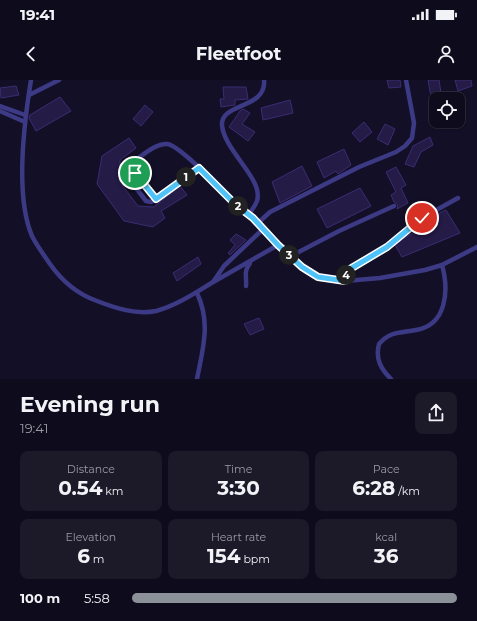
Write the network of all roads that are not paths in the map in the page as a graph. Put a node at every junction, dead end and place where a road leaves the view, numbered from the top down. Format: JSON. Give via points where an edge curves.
{"nodes":[{"id":1,"x":31,"y":80,"type":"edge"},
{"id":2,"x":59,"y":80,"type":"edge"},
{"id":3,"x":264,"y":80,"type":"edge"},
{"id":4,"x":406,"y":80,"type":"edge"},
{"id":5,"x":29,"y":94,"type":"junction"},
{"id":6,"x":0,"y":106,"type":"edge"},
{"id":7,"x":0,"y":111,"type":"edge"},
{"id":8,"x":25,"y":115,"type":"junction"},
{"id":9,"x":25,"y":122,"type":"junction"},
{"id":10,"x":134,"y":161,"type":"junction"},
{"id":11,"x":199,"y":168,"type":"junction"},
{"id":12,"x":458,"y":198,"type":"dead end"},
{"id":13,"x":156,"y":199,"type":"junction"},
{"id":14,"x":394,"y":206,"type":"dead end"},
{"id":15,"x":249,"y":214,"type":"junction"},
{"id":16,"x":258,"y":223,"type":"junction"},
{"id":17,"x":263,"y":229,"type":"junction"},
{"id":18,"x":278,"y":245,"type":"junction"},
{"id":19,"x":477,"y":247,"type":"edge"},
{"id":20,"x":291,"y":256,"type":"junction"},
{"id":21,"x":252,"y":260,"type":"junction"},
{"id":22,"x":442,"y":265,"type":"junction"},
{"id":23,"x":345,"y":281,"type":"junction"},
{"id":24,"x":213,"y":282,"type":"junction"},
{"id":25,"x":246,"y":286,"type":"dead end"},
{"id":26,"x":197,"y":293,"type":"junction"},
{"id":27,"x":197,"y":379,"type":"edge"},
{"id":28,"x":391,"y":379,"type":"edge"}],
"edges":[{"from":1,"to":5,"type":"street"},
{"from":2,"to":5,"type":"street"},
{"from":3,"to":15,"type":"street","via":[[260,96],[225,116],[222,122],[230,146],[257,187],[257,201]]},
{"from":4,"to":16,"type":"street","via":[[414,123],[412,138],[405,146],[270,212]]},
{"from":5,"to":8,"type":"street"},
{"from":6,"to":8,"type":"street"},
{"from":7,"to":9,"type":"street"},
{"from":8,"to":9,"type":"street"},
{"from":9,"to":26,"type":"street","via":[[23,180],[28,223],[32,237],[62,279],[80,294],[131,311],[154,311]]},
{"from":10,"to":11,"type":"street","via":[[166,144],[174,146]]},
{"from":10,"to":13,"type":"street","via":[[135,173]]},
{"from":10,"to":13,"type":"street","via":[[128,169],[129,179],[146,201]]},
{"from":11,"to":13,"type":"street"},
{"from":11,"to":15,"type":"street","via":[[236,205]]},
{"from":12,"to":23,"type":"street","via":[[422,218],[387,247],[350,269]]},
{"from":14,"to":20,"type":"street"},
{"from":15,"to":16,"type":"street"},
{"from":16,"to":17,"type":"street"},
{"from":17,"to":18,"type":"street"},
{"from":17,"to":24,"type":"street","via":[[224,266]]},
{"from":18,"to":20,"type":"street"},
{"from":18,"to":21,"type":"street"},
{"from":19,"to":22,"type":"street"},
{"from":20,"to":23,"type":"street","via":[[318,277]]},
{"from":21,"to":24,"type":"street"},
{"from":21,"to":25,"type":"street","via":[[244,276]]},
{"from":22,"to":23,"type":"street","via":[[380,278]]},
{"from":22,"to":28,"type":"street","via":[[446,294],[445,302],[436,319],[422,328],[394,333],[380,344],[378,358],[382,370]]},
{"from":24,"to":26,"type":"street"},
{"from":26,"to":27,"type":"street","via":[[203,306],[206,329]]}]}
